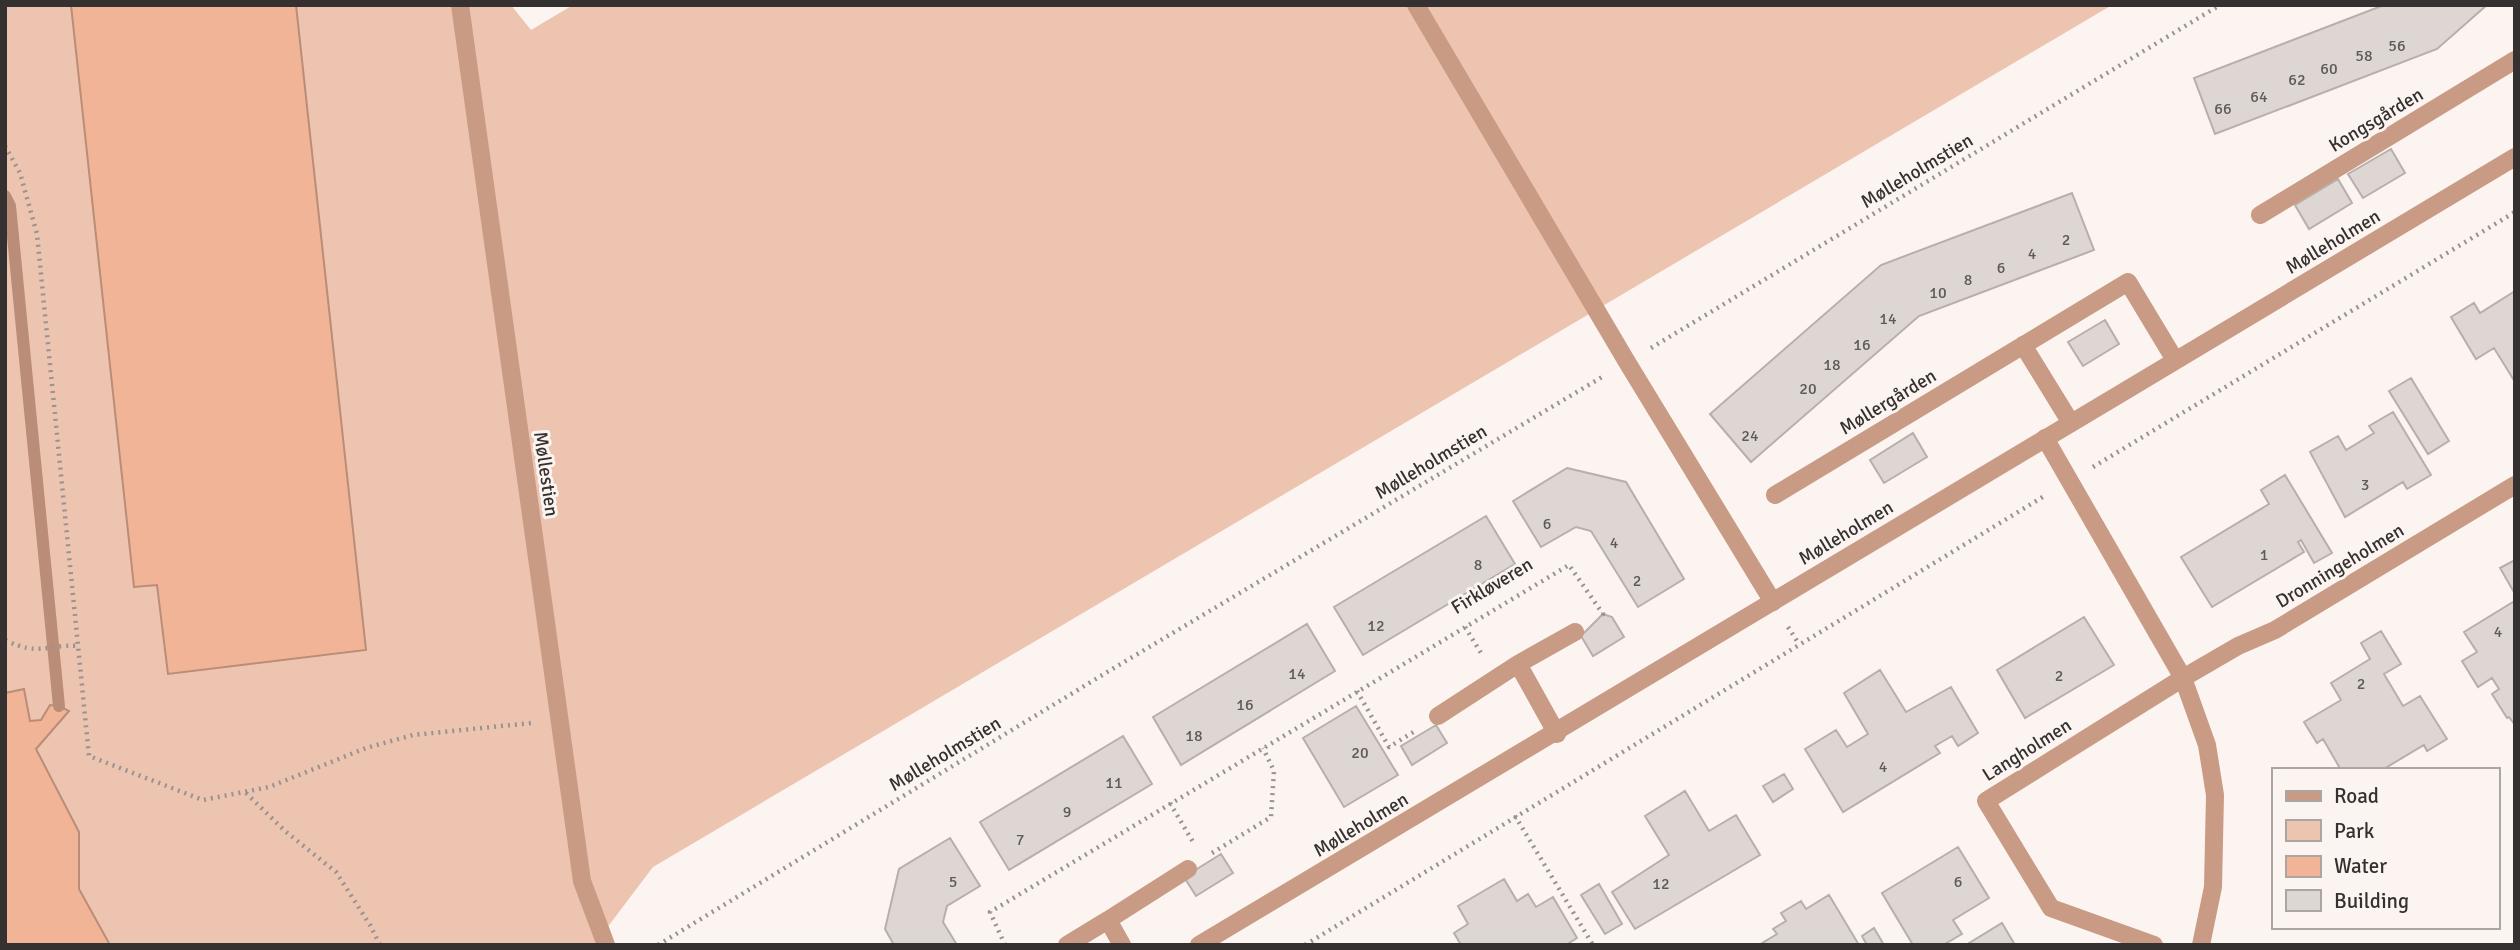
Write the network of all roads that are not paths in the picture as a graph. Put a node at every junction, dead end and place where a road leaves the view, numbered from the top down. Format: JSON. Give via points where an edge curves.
{"nodes":[{"id":1,"x":460,"y":5,"type":"edge"},
{"id":2,"x":1416,"y":5,"type":"edge"},
{"id":3,"x":2515,"y":60,"type":"edge"},
{"id":4,"x":2515,"y":157,"type":"edge"},
{"id":5,"x":2260,"y":215,"type":"dead end"},
{"id":6,"x":2023,"y":345,"type":"junction"},
{"id":7,"x":2175,"y":360,"type":"junction"},
{"id":8,"x":2071,"y":423,"type":"junction"},
{"id":9,"x":2045,"y":438,"type":"junction"},
{"id":10,"x":2515,"y":485,"type":"edge"},
{"id":11,"x":1775,"y":495,"type":"dead end"},
{"id":12,"x":1773,"y":602,"type":"junction"},
{"id":13,"x":1575,"y":632,"type":"road end"},
{"id":14,"x":1518,"y":664,"type":"junction"},
{"id":15,"x":2183,"y":678,"type":"junction"},
{"id":16,"x":1438,"y":716,"type":"road end"},
{"id":17,"x":1557,"y":734,"type":"junction"},
{"id":18,"x":1195,"y":864,"type":"road end"},
{"id":19,"x":1108,"y":920,"type":"junction"},
{"id":20,"x":606,"y":945,"type":"edge"},
{"id":21,"x":1067,"y":945,"type":"edge"},
{"id":22,"x":1122,"y":945,"type":"edge"},
{"id":23,"x":1199,"y":945,"type":"edge"},
{"id":24,"x":2154,"y":945,"type":"edge"},
{"id":25,"x":2201,"y":945,"type":"edge"}],
"edges":[{"from":1,"to":20,"type":"street","name":"Møllestien","via":[[582,881]]},
{"from":2,"to":12,"type":"street"},
{"from":3,"to":5,"type":"street","name":"Kongsgården"},
{"from":4,"to":7,"type":"street","name":"Mølleholmen"},
{"from":6,"to":7,"type":"street","name":"Møllergården","via":[[2128,282]]},
{"from":6,"to":8,"type":"street"},
{"from":6,"to":11,"type":"street","name":"Møllergården"},
{"from":7,"to":8,"type":"street","name":"Mølleholmen"},
{"from":8,"to":9,"type":"street","name":"Mølleholmen"},
{"from":9,"to":12,"type":"street","name":"Mølleholmen"},
{"from":9,"to":15,"type":"street"},
{"from":10,"to":15,"type":"street","name":"Dronningeholmen","via":[[2275,630]]},
{"from":12,"to":17,"type":"street","name":"Mølleholmen"},
{"from":13,"to":14,"type":"street"},
{"from":14,"to":16,"type":"street"},
{"from":14,"to":17,"type":"street"},
{"from":15,"to":24,"type":"street","name":"Langholmen","via":[[1986,801],[2051,908]]},
{"from":15,"to":25,"type":"street","via":[[2207,746],[2215,795],[2213,887]]},
{"from":17,"to":23,"type":"street","name":"Mølleholmen"},
{"from":18,"to":19,"type":"street"},
{"from":19,"to":21,"type":"street"},
{"from":19,"to":22,"type":"street"}]}
